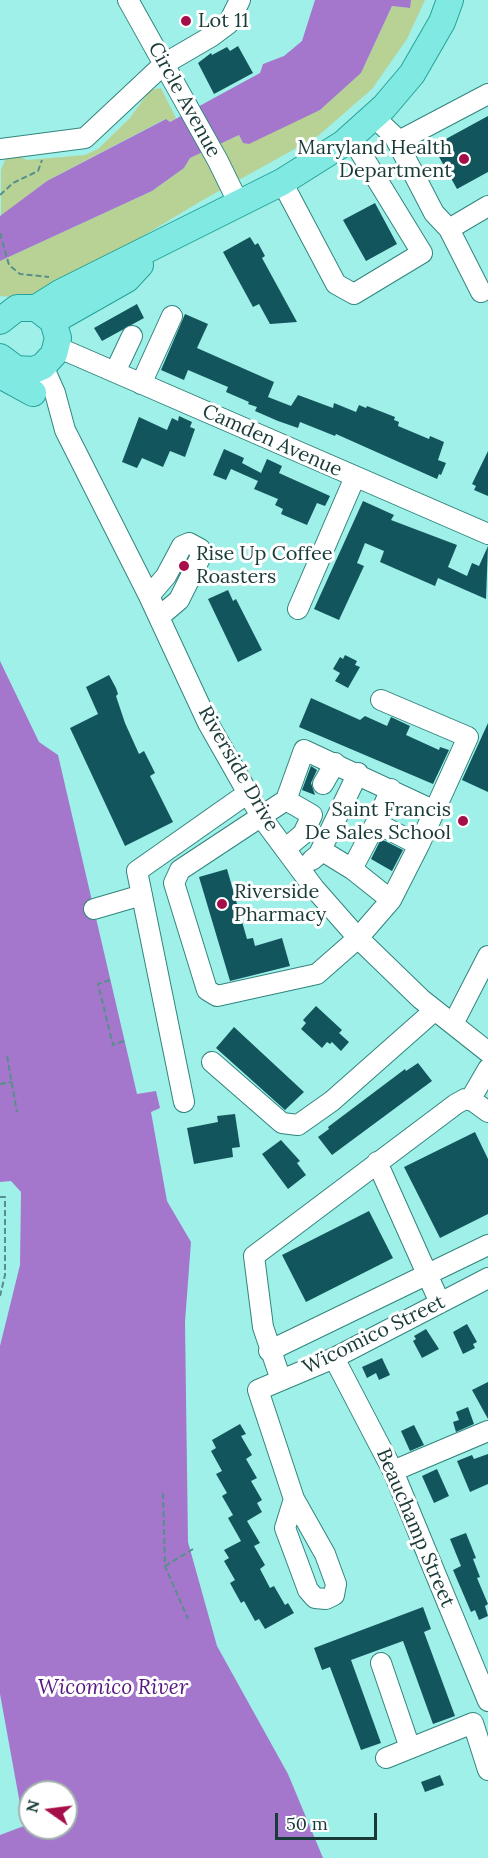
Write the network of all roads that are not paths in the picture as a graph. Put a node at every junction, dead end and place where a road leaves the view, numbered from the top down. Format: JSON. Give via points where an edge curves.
{"nodes":[{"id":1,"x":128,"y":0,"type":"edge"},
{"id":2,"x":240,"y":0,"type":"edge"},
{"id":3,"x":450,"y":0,"type":"edge"},
{"id":4,"x":164,"y":64,"type":"junction"},
{"id":5,"x":488,"y":94,"type":"edge"},
{"id":6,"x":374,"y":117,"type":"junction"},
{"id":7,"x":351,"y":137,"type":"junction"},
{"id":8,"x":396,"y":142,"type":"junction"},
{"id":9,"x":0,"y":149,"type":"edge"},
{"id":10,"x":282,"y":182,"type":"junction"},
{"id":11,"x":238,"y":202,"type":"junction"},
{"id":12,"x":488,"y":206,"type":"edge"},
{"id":13,"x":449,"y":229,"type":"junction"},
{"id":14,"x":482,"y":292,"type":"dead end"},
{"id":15,"x":3,"y":314,"type":"edge"},
{"id":16,"x":44,"y":315,"type":"junction"},
{"id":17,"x":172,"y":315,"type":"dead end"},
{"id":18,"x":132,"y":336,"type":"dead end"},
{"id":19,"x":50,"y":356,"type":"junction"},
{"id":20,"x":5,"y":367,"type":"edge"},
{"id":21,"x":115,"y":372,"type":"junction"},
{"id":22,"x":141,"y":384,"type":"junction"},
{"id":23,"x":33,"y":393,"type":"joint"},
{"id":24,"x":65,"y":430,"type":"junction"},
{"id":25,"x":355,"y":477,"type":"junction"},
{"id":26,"x":488,"y":534,"type":"edge"},
{"id":27,"x":149,"y":596,"type":"junction"},
{"id":28,"x":298,"y":609,"type":"dead end"},
{"id":29,"x":159,"y":617,"type":"junction"},
{"id":30,"x":381,"y":700,"type":"dead end"},
{"id":31,"x":358,"y":773,"type":"junction"},
{"id":32,"x":391,"y":789,"type":"junction"},
{"id":33,"x":324,"y":790,"type":"junction"},
{"id":34,"x":249,"y":793,"type":"junction"},
{"id":35,"x":286,"y":800,"type":"junction"},
{"id":36,"x":435,"y":811,"type":"junction"},
{"id":37,"x":262,"y":818,"type":"junction"},
{"id":38,"x":376,"y":823,"type":"junction"},
{"id":39,"x":419,"y":845,"type":"junction"},
{"id":40,"x":285,"y":849,"type":"junction"},
{"id":41,"x":321,"y":850,"type":"junction"},
{"id":42,"x":352,"y":869,"type":"junction"},
{"id":43,"x":301,"y":870,"type":"junction"},
{"id":44,"x":142,"y":896,"type":"junction"},
{"id":45,"x":392,"y":900,"type":"junction"},
{"id":46,"x":94,"y":909,"type":"dead end"},
{"id":47,"x":358,"y":938,"type":"junction"},
{"id":48,"x":488,"y":956,"type":"edge"},
{"id":49,"x":481,"y":989,"type":"edge"},
{"id":50,"x":435,"y":1010,"type":"junction"},
{"id":51,"x":453,"y":1024,"type":"junction"},
{"id":52,"x":488,"y":1052,"type":"edge"},
{"id":53,"x":212,"y":1062,"type":"dead end"},
{"id":54,"x":488,"y":1070,"type":"edge"},
{"id":55,"x":470,"y":1100,"type":"junction"},
{"id":56,"x":184,"y":1102,"type":"dead end"},
{"id":57,"x":488,"y":1112,"type":"edge"},
{"id":58,"x":377,"y":1162,"type":"junction"},
{"id":59,"x":488,"y":1245,"type":"edge"},
{"id":60,"x":427,"y":1274,"type":"junction"},
{"id":61,"x":488,"y":1278,"type":"edge"},
{"id":62,"x":440,"y":1303,"type":"junction"},
{"id":63,"x":269,"y":1350,"type":"junction"},
{"id":64,"x":334,"y":1358,"type":"junction"},
{"id":65,"x":281,"y":1380,"type":"junction"},
{"id":66,"x":488,"y":1431,"type":"edge"},
{"id":67,"x":393,"y":1471,"type":"junction"},
{"id":68,"x":294,"y":1499,"type":"dead end"},
{"id":69,"x":381,"y":1663,"type":"dead end"},
{"id":70,"x":488,"y":1701,"type":"edge"},
{"id":71,"x":410,"y":1748,"type":"junction"},
{"id":72,"x":386,"y":1758,"type":"dead end"},
{"id":73,"x":488,"y":1770,"type":"edge"}],
"edges":[{"from":1,"to":4,"type":"street","name":"Circle Avenue"},
{"from":2,"to":4,"type":"street","via":[[228,24]]},
{"from":3,"to":6,"type":"main road","via":[[412,74]]},
{"from":4,"to":9,"type":"street","via":[[85,138]]},
{"from":4,"to":11,"type":"street","name":"Circle Avenue"},
{"from":5,"to":8,"type":"street"},
{"from":6,"to":7,"type":"main road"},
{"from":6,"to":8,"type":"street"},
{"from":7,"to":10,"type":"main road"},
{"from":7,"to":10,"type":"street","via":[[396,218],[422,253],[354,294],[336,284]]},
{"from":8,"to":13,"type":"street","via":[[434,213]]},
{"from":10,"to":11,"type":"main road"},
{"from":11,"to":16,"type":"main road","via":[[154,248],[127,279]]},
{"from":12,"to":13,"type":"street"},
{"from":13,"to":14,"type":"street"},
{"from":15,"to":16,"type":"main road","via":[[27,307]]},
{"from":16,"to":19,"type":"main road","via":[[57,329]]},
{"from":17,"to":22,"type":"street"},
{"from":18,"to":21,"type":"street"},
{"from":19,"to":20,"type":"main road","via":[[25,371]]},
{"from":19,"to":21,"type":"street","name":"Camden Avenue"},
{"from":19,"to":24,"type":"street","name":"Riverside Drive"},
{"from":20,"to":23,"type":"main road"},
{"from":21,"to":22,"type":"street","name":"Camden Avenue"},
{"from":22,"to":25,"type":"street","name":"Camden Avenue"},
{"from":23,"to":24,"type":"street","name":"Riverside Drive"},
{"from":24,"to":27,"type":"street","name":"Riverside Drive"},
{"from":25,"to":26,"type":"street","name":"Camden Avenue"},
{"from":25,"to":28,"type":"street"},
{"from":27,"to":29,"type":"street","name":"Riverside Drive"},
{"from":27,"to":29,"type":"street","via":[[166,576],[182,546],[189,543],[200,549],[200,558],[179,600]]},
{"from":29,"to":34,"type":"street","name":"Riverside Drive","via":[[208,723]]},
{"from":30,"to":36,"type":"street","via":[[468,737]]},
{"from":31,"to":32,"type":"street"},
{"from":31,"to":33,"type":"street"},
{"from":31,"to":41,"type":"street"},
{"from":32,"to":36,"type":"street"},
{"from":32,"to":38,"type":"street"},
{"from":33,"to":35,"type":"street"},
{"from":33,"to":35,"type":"street","via":[[304,750]]},
{"from":33,"to":40,"type":"street","via":[[303,834]]},
{"from":34,"to":37,"type":"street","name":"Riverside Drive"},
{"from":34,"to":44,"type":"street","via":[[137,871]]},
{"from":35,"to":37,"type":"street"},
{"from":36,"to":39,"type":"street"},
{"from":37,"to":40,"type":"street","name":"Riverside Drive"},
{"from":37,"to":47,"type":"street","via":[[180,870],[174,883],[207,990],[217,996],[317,974]]},
{"from":38,"to":39,"type":"street"},
{"from":38,"to":42,"type":"street"},
{"from":39,"to":45,"type":"street"},
{"from":40,"to":43,"type":"street","name":"Riverside Drive"},
{"from":41,"to":42,"type":"street"},
{"from":41,"to":43,"type":"street"},
{"from":42,"to":45,"type":"street"},
{"from":43,"to":47,"type":"street","name":"Riverside Drive"},
{"from":44,"to":46,"type":"street"},
{"from":44,"to":56,"type":"street"},
{"from":45,"to":47,"type":"street"},
{"from":47,"to":50,"type":"street","name":"Riverside Drive"},
{"from":48,"to":49,"type":"street"},
{"from":49,"to":51,"type":"street"},
{"from":50,"to":51,"type":"street","name":"Riverside Drive"},
{"from":50,"to":53,"type":"street","via":[[332,1101],[298,1125],[282,1123]]},
{"from":51,"to":52,"type":"street","name":"Riverside Drive"},
{"from":54,"to":55,"type":"street"},
{"from":55,"to":57,"type":"street"},
{"from":55,"to":58,"type":"street","via":[[456,1104]]},
{"from":58,"to":60,"type":"street"},
{"from":58,"to":63,"type":"street","via":[[254,1256]]},
{"from":59,"to":60,"type":"street"},
{"from":60,"to":62,"type":"street"},
{"from":60,"to":63,"type":"street"},
{"from":61,"to":62,"type":"street","name":"Wicomico Street"},
{"from":62,"to":64,"type":"street","name":"Wicomico Street"},
{"from":63,"to":65,"type":"street"},
{"from":64,"to":65,"type":"street","name":"Wicomico Street"},
{"from":64,"to":67,"type":"street","name":"Beauchamp Street"},
{"from":65,"to":68,"type":"street","name":"Wicomico Street","via":[[258,1390]]},
{"from":66,"to":67,"type":"street"},
{"from":67,"to":70,"type":"street","name":"Beauchamp Street"},
{"from":69,"to":71,"type":"street"},
{"from":71,"to":72,"type":"street"},
{"from":71,"to":73,"type":"street","via":[[473,1723]]}]}
